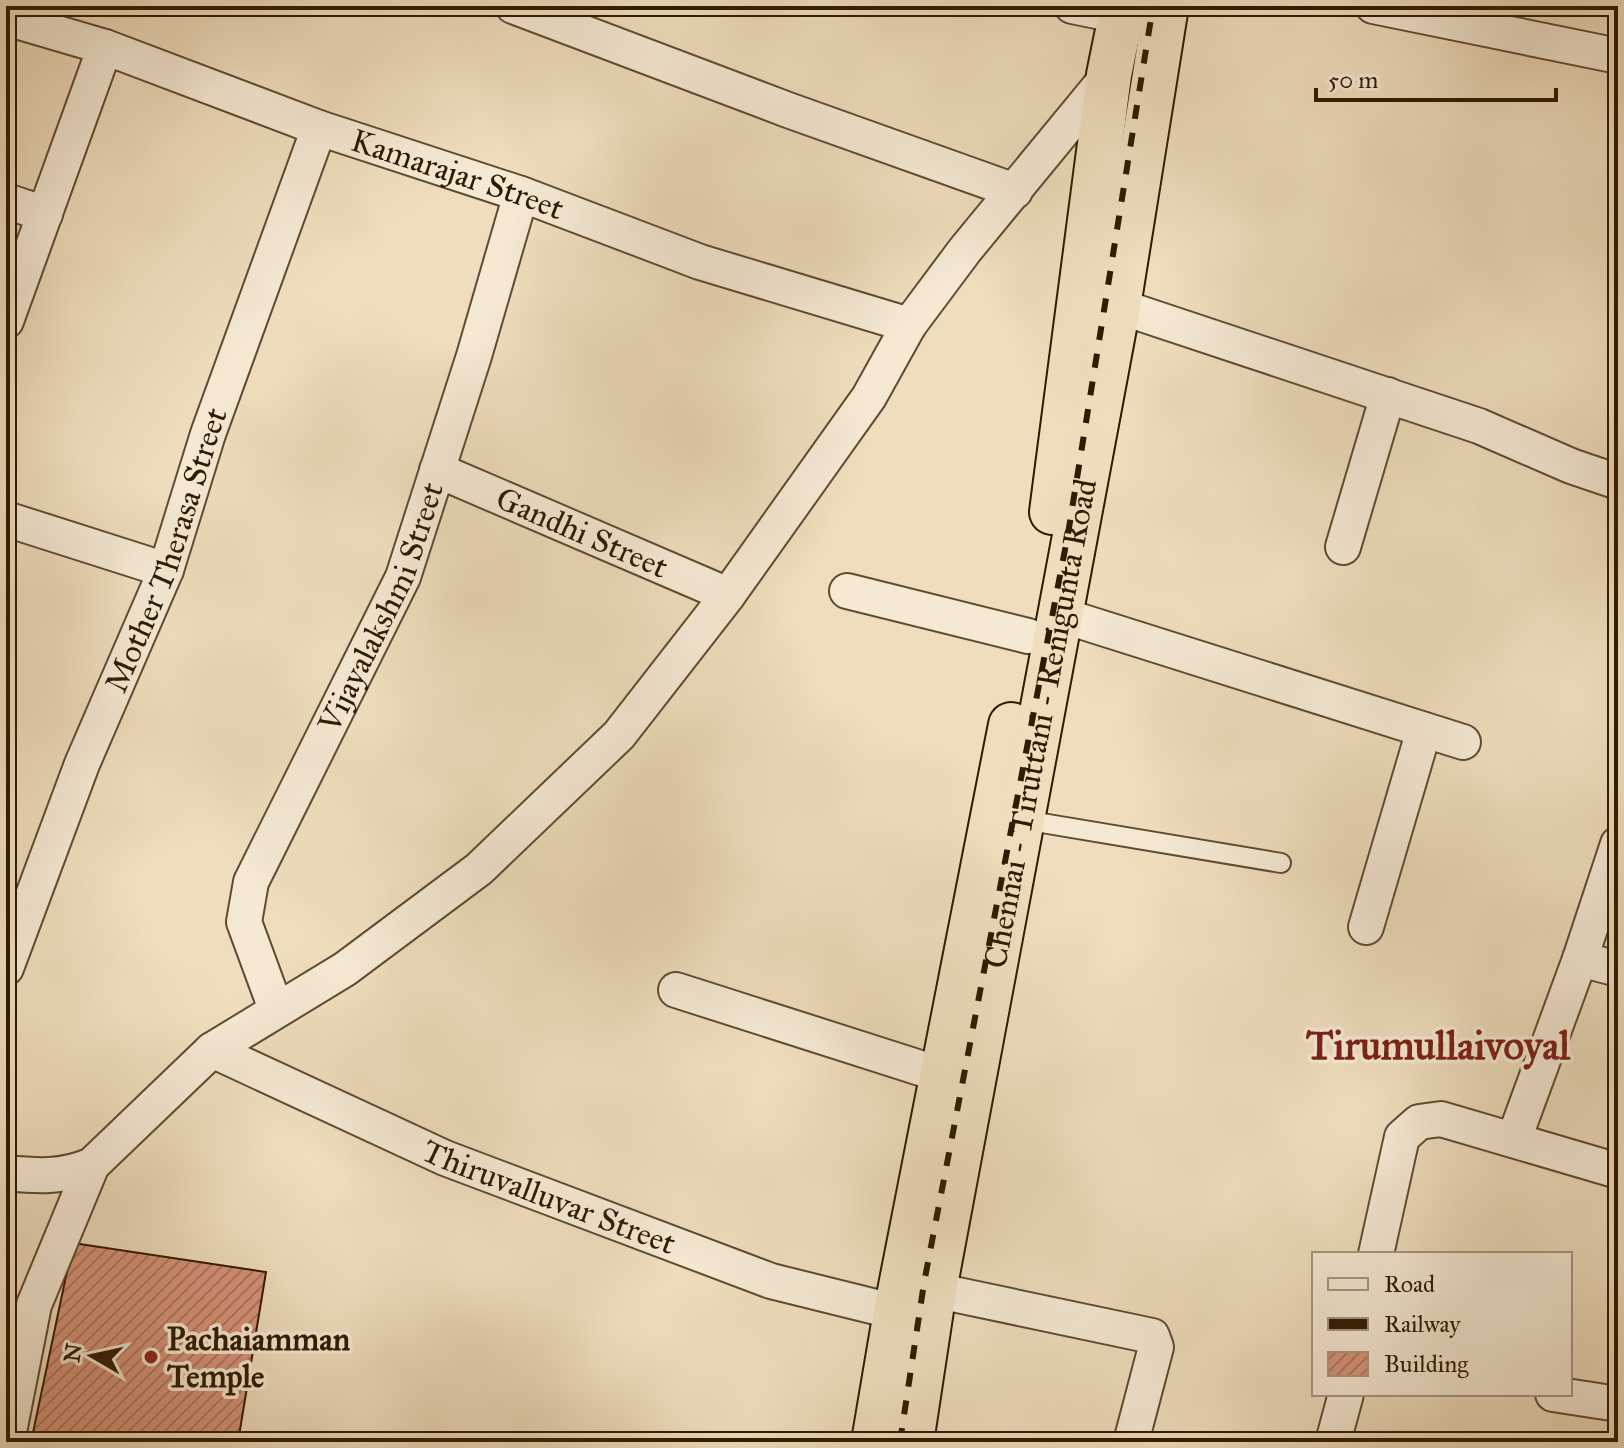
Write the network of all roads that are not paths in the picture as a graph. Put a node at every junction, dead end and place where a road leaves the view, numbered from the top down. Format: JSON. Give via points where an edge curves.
{"nodes":[{"id":1,"x":513,"y":6,"type":"edge"},
{"id":2,"x":1072,"y":6,"type":"edge"},
{"id":3,"x":1166,"y":6,"type":"edge"},
{"id":4,"x":1373,"y":6,"type":"edge"},
{"id":5,"x":1122,"y":11,"type":"edge"},
{"id":6,"x":6,"y":18,"type":"edge"},
{"id":7,"x":105,"y":47,"type":"junction"},
{"id":8,"x":1618,"y":56,"type":"edge"},
{"id":9,"x":1109,"y":75,"type":"junction"},
{"id":10,"x":319,"y":128,"type":"junction"},
{"id":11,"x":1015,"y":191,"type":"junction"},
{"id":12,"x":521,"y":194,"type":"junction"},
{"id":13,"x":6,"y":201,"type":"edge"},
{"id":14,"x":45,"y":214,"type":"junction"},
{"id":15,"x":1118,"y":306,"type":"junction"},
{"id":16,"x":6,"y":321,"type":"edge"},
{"id":17,"x":909,"y":325,"type":"junction"},
{"id":18,"x":1388,"y":395,"type":"junction"},
{"id":19,"x":437,"y":470,"type":"junction"},
{"id":20,"x":1618,"y":482,"type":"edge"},
{"id":21,"x":6,"y":519,"type":"edge"},
{"id":22,"x":1343,"y":547,"type":"dead end"},
{"id":23,"x":166,"y":570,"type":"junction"},
{"id":24,"x":847,"y":591,"type":"dead end"},
{"id":25,"x":728,"y":595,"type":"junction"},
{"id":26,"x":1045,"y":626,"type":"junction"},
{"id":27,"x":1424,"y":730,"type":"junction"},
{"id":28,"x":1463,"y":742,"type":"dead end"},
{"id":29,"x":1024,"y":820,"type":"junction"},
{"id":30,"x":1618,"y":844,"type":"edge"},
{"id":31,"x":1281,"y":863,"type":"dead end"},
{"id":32,"x":1366,"y":927,"type":"dead end"},
{"id":33,"x":1580,"y":959,"type":"junction"},
{"id":34,"x":6,"y":968,"type":"edge"},
{"id":35,"x":1618,"y":969,"type":"edge"},
{"id":36,"x":676,"y":990,"type":"dead end"},
{"id":37,"x":276,"y":1009,"type":"junction"},
{"id":38,"x":212,"y":1050,"type":"junction"},
{"id":39,"x":942,"y":1075,"type":"junction"},
{"id":40,"x":1514,"y":1139,"type":"junction"},
{"id":41,"x":92,"y":1165,"type":"junction"},
{"id":42,"x":1618,"y":1171,"type":"edge"},
{"id":43,"x":6,"y":1173,"type":"edge"},
{"id":44,"x":930,"y":1226,"type":"junction"},
{"id":45,"x":1376,"y":1252,"type":"edge"},
{"id":46,"x":934,"y":1290,"type":"junction"},
{"id":47,"x":896,"y":1312,"type":"junction"},
{"id":48,"x":1345,"y":1396,"type":"edge"},
{"id":49,"x":1566,"y":1396,"type":"edge"},
{"id":50,"x":1618,"y":1404,"type":"edge"},
{"id":51,"x":7,"y":1442,"type":"edge"},
{"id":52,"x":874,"y":1442,"type":"edge"},
{"id":53,"x":911,"y":1442,"type":"edge"},
{"id":54,"x":1131,"y":1442,"type":"edge"},
{"id":55,"x":1333,"y":1442,"type":"edge"}],
"edges":[{"from":1,"to":11,"type":"street"},
{"from":2,"to":5,"type":"street"},
{"from":3,"to":15,"type":"highway","name":"Chennai - Tiruttani - Renigunta Road"},
{"from":4,"to":8,"type":"street"},
{"from":5,"to":9,"type":"highway","name":"Chennai - Tiruttani - Renigunta Road"},
{"from":6,"to":7,"type":"street","name":"Kamarajar Street"},
{"from":7,"to":10,"type":"street","name":"Kamarajar Street"},
{"from":7,"to":14,"type":"street"},
{"from":9,"to":11,"type":"street"},
{"from":9,"to":26,"type":"highway","name":"Chennai - Tiruttani - Renigunta Road","via":[[1055,492]]},
{"from":10,"to":12,"type":"street","name":"Kamarajar Street"},
{"from":10,"to":23,"type":"street","name":"Mother Therasa Street","via":[[208,434]]},
{"from":11,"to":17,"type":"street"},
{"from":12,"to":17,"type":"street","name":"Kamarajar Street","via":[[700,262]]},
{"from":12,"to":19,"type":"street","name":"Vijayalakshmi Street"},
{"from":13,"to":14,"type":"street"},
{"from":14,"to":16,"type":"street"},
{"from":15,"to":18,"type":"street"},
{"from":15,"to":26,"type":"highway","name":"Chennai - Tiruttani - Renigunta Road"},
{"from":17,"to":25,"type":"street","via":[[869,397]]},
{"from":18,"to":20,"type":"street"},
{"from":18,"to":22,"type":"street"},
{"from":19,"to":25,"type":"street","name":"Gandhi Street"},
{"from":19,"to":37,"type":"street","name":"Vijayalakshmi Street","via":[[392,602],[251,882],[244,922]]},
{"from":21,"to":23,"type":"street"},
{"from":23,"to":34,"type":"street","name":"Mother Therasa Street","via":[[82,764]]},
{"from":24,"to":26,"type":"street"},
{"from":25,"to":37,"type":"street","via":[[619,735],[479,869],[345,969]]},
{"from":26,"to":27,"type":"street"},
{"from":26,"to":29,"type":"highway","name":"Chennai - Tiruttani - Renigunta Road"},
{"from":26,"to":39,"type":"highway","name":"Chennai - Tiruttani - Renigunta Road"},
{"from":27,"to":28,"type":"street"},
{"from":27,"to":32,"type":"street"},
{"from":29,"to":31,"type":"lane"},
{"from":29,"to":44,"type":"highway","name":"Chennai - Tiruttani - Renigunta Road"},
{"from":30,"to":33,"type":"street"},
{"from":33,"to":35,"type":"street"},
{"from":33,"to":40,"type":"street"},
{"from":36,"to":39,"type":"street"},
{"from":37,"to":38,"type":"street"},
{"from":38,"to":41,"type":"street"},
{"from":38,"to":47,"type":"street","name":"Thiruvalluvar Street","via":[[445,1158],[771,1281]]},
{"from":39,"to":44,"type":"highway","name":"Chennai - Tiruttani - Renigunta Road"},
{"from":40,"to":42,"type":"street"},
{"from":40,"to":45,"type":"street","via":[[1441,1119],[1419,1122],[1402,1137]]},
{"from":41,"to":43,"type":"street","via":[[47,1177]]},
{"from":41,"to":51,"type":"street","via":[[34,1305]]},
{"from":44,"to":46,"type":"highway","name":"Chennai - Tiruttani - Renigunta Road"},
{"from":44,"to":47,"type":"highway","name":"Chennai - Tiruttani - Renigunta Road"},
{"from":46,"to":53,"type":"highway","name":"Chennai - Tiruttani - Renigunta Road"},
{"from":46,"to":54,"type":"street","via":[[1152,1336],[1156,1347]]},
{"from":47,"to":52,"type":"highway","name":"Chennai - Tiruttani - Renigunta Road"},
{"from":48,"to":55,"type":"street"},
{"from":49,"to":50,"type":"street"}]}
